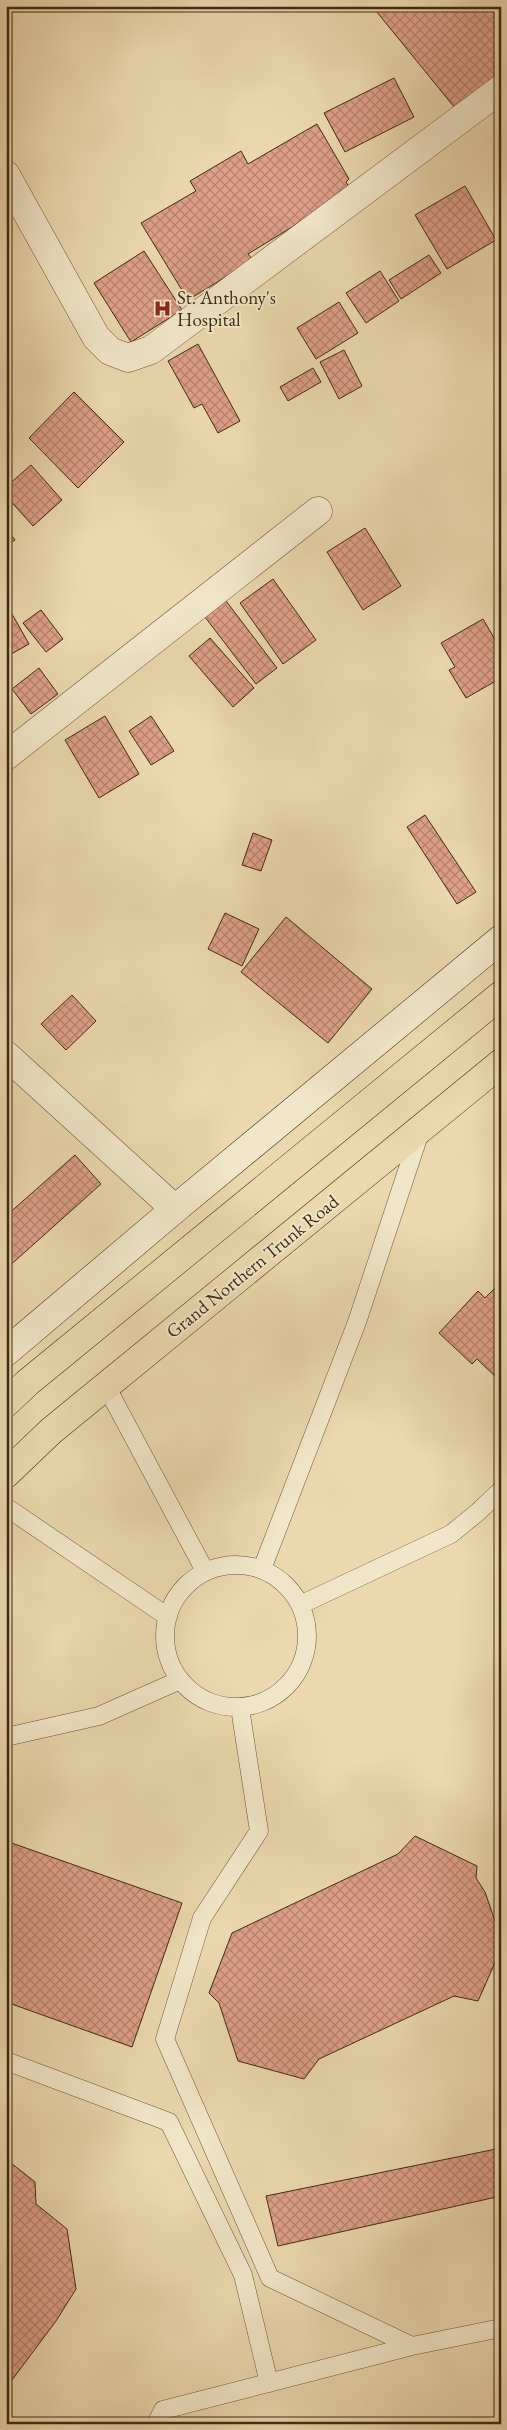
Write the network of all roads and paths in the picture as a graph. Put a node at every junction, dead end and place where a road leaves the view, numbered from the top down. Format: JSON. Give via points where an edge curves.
{"nodes":[{"id":1,"x":501,"y":89,"type":"edge"},
{"id":2,"x":6,"y":175,"type":"edge"},
{"id":3,"x":318,"y":511,"type":"dead end"},
{"id":4,"x":6,"y":756,"type":"edge"},
{"id":5,"x":501,"y":939,"type":"edge"},
{"id":6,"x":501,"y":995,"type":"edge"},
{"id":7,"x":6,"y":1055,"type":"edge"},
{"id":8,"x":501,"y":1062,"type":"edge"},
{"id":9,"x":422,"y":1126,"type":"junction"},
{"id":10,"x":175,"y":1209,"type":"junction"},
{"id":11,"x":6,"y":1352,"type":"edge"},
{"id":12,"x":106,"y":1386,"type":"junction"},
{"id":13,"x":6,"y":1403,"type":"edge"},
{"id":14,"x":6,"y":1474,"type":"edge"},
{"id":15,"x":501,"y":1490,"type":"edge"},
{"id":16,"x":6,"y":1506,"type":"edge"},
{"id":17,"x":262,"y":1569,"type":"junction"},
{"id":18,"x":205,"y":1571,"type":"junction"},
{"id":19,"x":300,"y":1605,"type":"junction"},
{"id":20,"x":168,"y":1616,"type":"junction"},
{"id":21,"x":180,"y":1680,"type":"junction"},
{"id":22,"x":240,"y":1708,"type":"junction"},
{"id":23,"x":6,"y":1737,"type":"edge"},
{"id":24,"x":6,"y":2061,"type":"edge"},
{"id":25,"x":501,"y":2328,"type":"edge"},
{"id":26,"x":412,"y":2346,"type":"junction"},
{"id":27,"x":269,"y":2383,"type":"junction"},
{"id":28,"x":156,"y":2424,"type":"edge"}],
"edges":[{"from":1,"to":2,"type":"street","via":[[151,350],[128,358],[110,351],[96,337]]},
{"from":3,"to":4,"type":"street"},
{"from":5,"to":10,"type":"street"},
{"from":6,"to":13,"type":"highway"},
{"from":7,"to":10,"type":"street"},
{"from":8,"to":9,"type":"highway","name":"Grand Northern Trunk Road"},
{"from":9,"to":12,"type":"highway","name":"Grand Northern Trunk Road"},
{"from":9,"to":17,"type":"lane","via":[[357,1322]]},
{"from":10,"to":11,"type":"street"},
{"from":12,"to":14,"type":"highway","name":"Grand Northern Trunk Road","via":[[51,1431]]},
{"from":12,"to":18,"type":"lane"},
{"from":15,"to":19,"type":"lane","via":[[451,1534]]},
{"from":16,"to":20,"type":"lane"},
{"from":17,"to":18,"type":"lane","via":[[243,1565]]},
{"from":17,"to":19,"type":"lane","via":[[291,1590]]},
{"from":18,"to":20,"type":"lane","via":[[175,1598]]},
{"from":19,"to":22,"type":"lane","via":[[307,1628],[306,1651],[297,1673],[282,1690],[263,1703]]},
{"from":20,"to":21,"type":"lane","via":[[165,1639],[170,1661]]},
{"from":21,"to":22,"type":"lane","via":[[197,1696],[218,1705]]},
{"from":21,"to":23,"type":"lane","via":[[98,1716]]},
{"from":22,"to":26,"type":"lane","via":[[259,1831],[202,1918],[165,2039],[270,2278]]},
{"from":24,"to":27,"type":"lane","via":[[169,2122],[243,2275]]},
{"from":25,"to":26,"type":"lane"},
{"from":26,"to":27,"type":"lane"},
{"from":27,"to":28,"type":"lane","via":[[163,2410]]}]}
